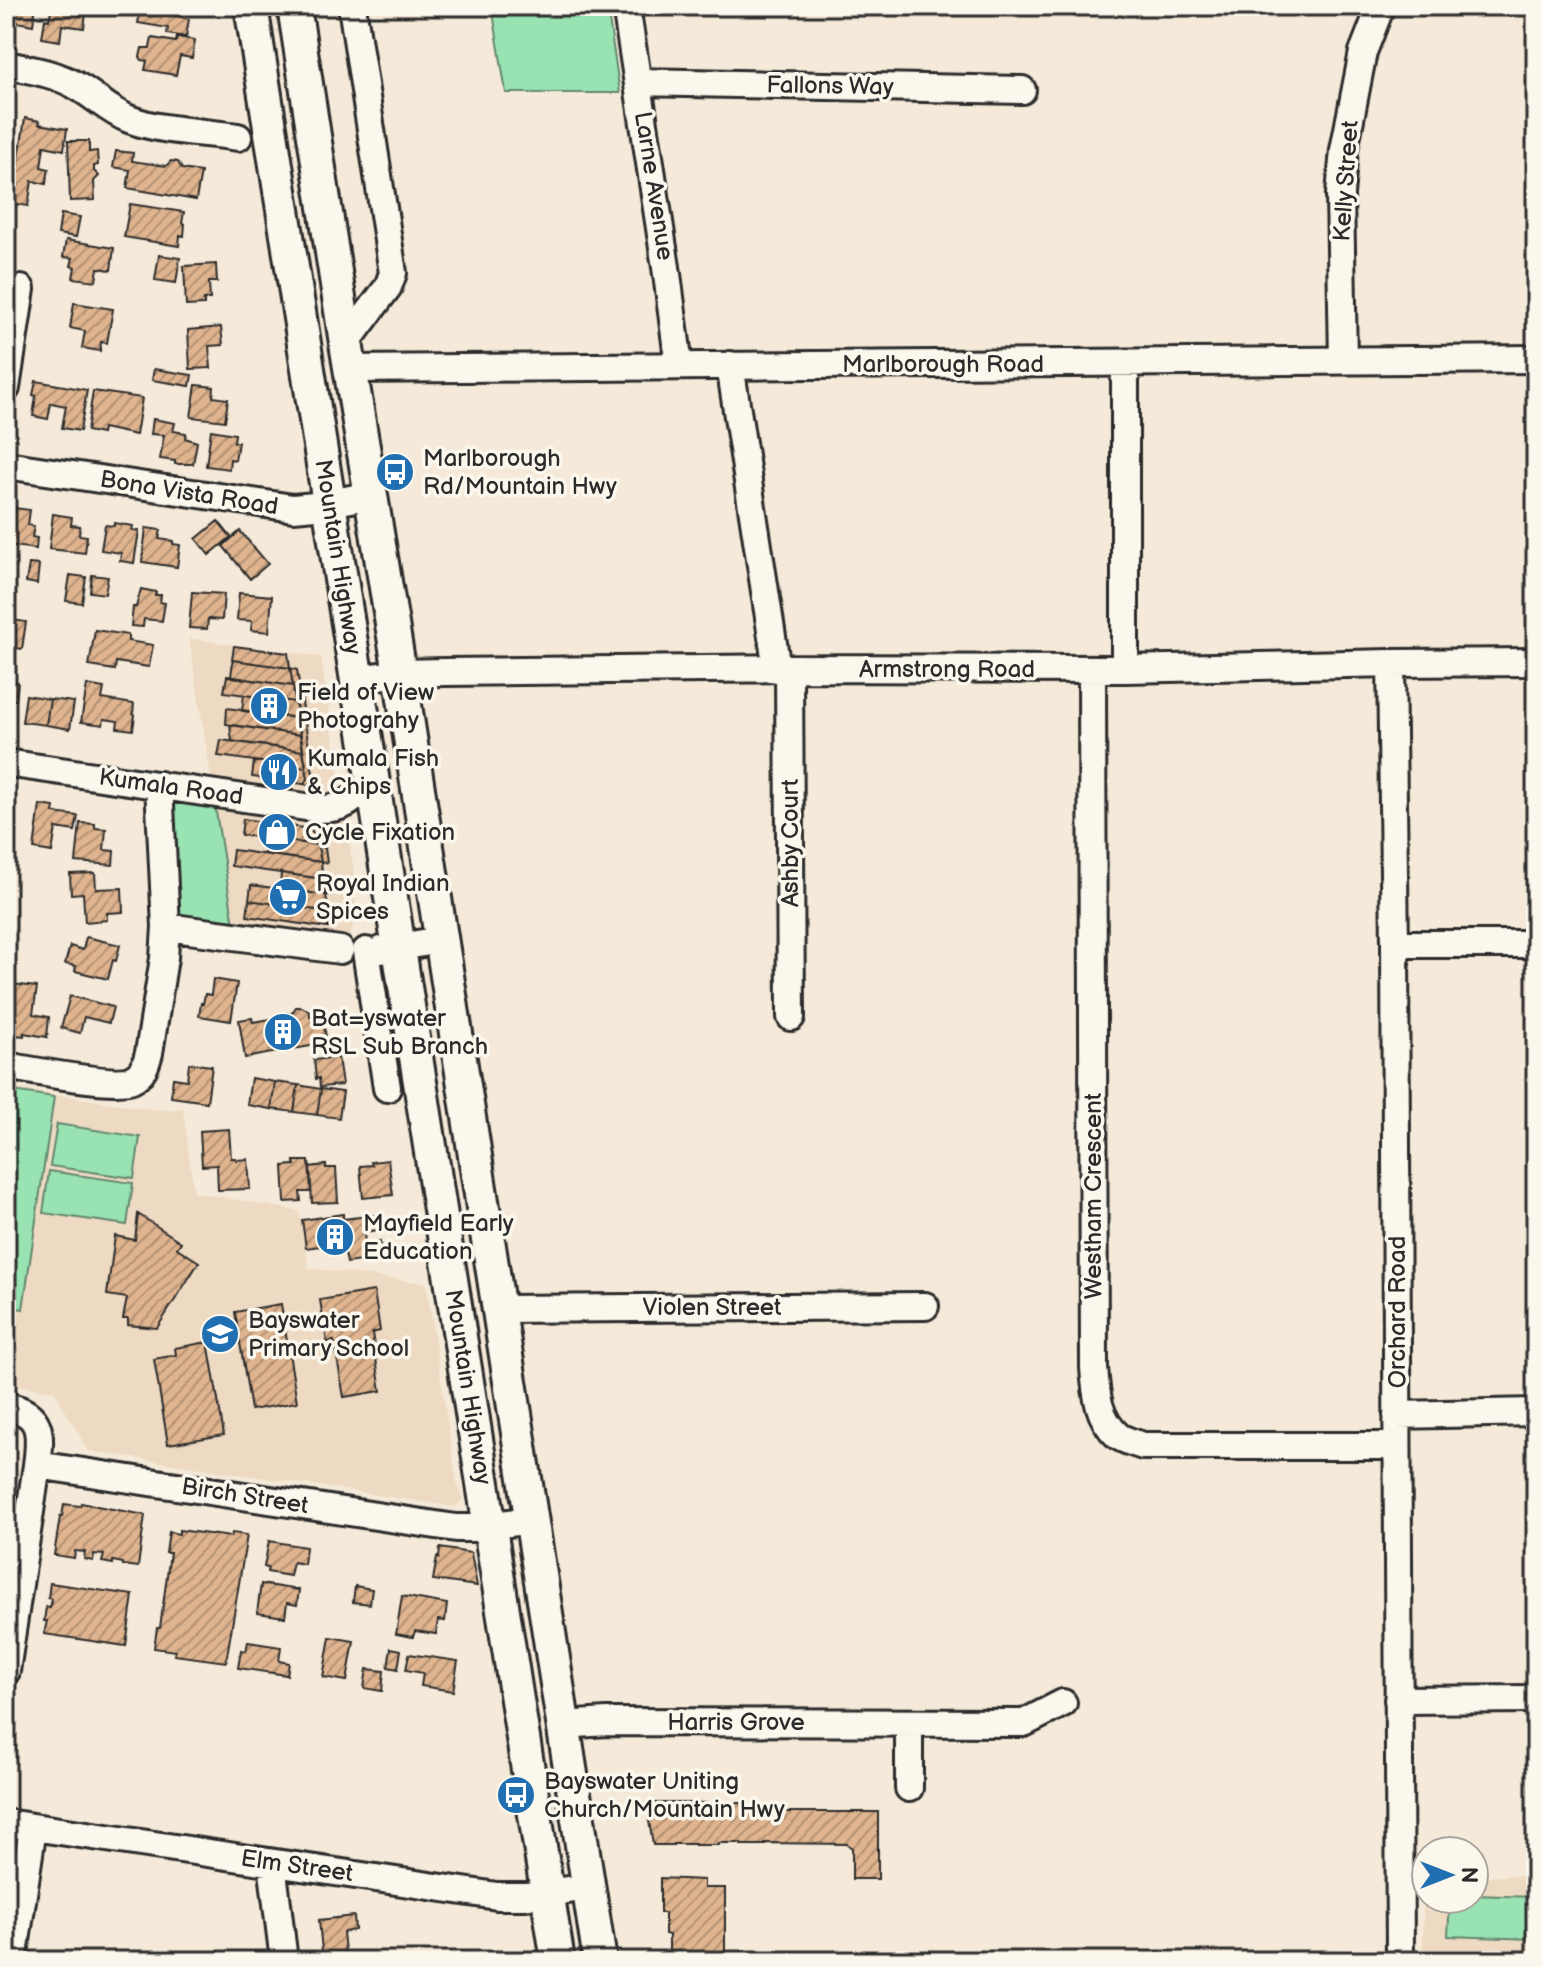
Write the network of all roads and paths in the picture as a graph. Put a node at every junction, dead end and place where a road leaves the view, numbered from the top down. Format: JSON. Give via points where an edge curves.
{"nodes":[{"id":1,"x":251,"y":6,"type":"edge"},
{"id":2,"x":294,"y":6,"type":"edge"},
{"id":3,"x":352,"y":6,"type":"edge"},
{"id":4,"x":626,"y":6,"type":"edge"},
{"id":5,"x":1381,"y":6,"type":"edge"},
{"id":6,"x":6,"y":65,"type":"edge"},
{"id":7,"x":638,"y":82,"type":"junction"},
{"id":8,"x":1022,"y":90,"type":"dead end"},
{"id":9,"x":238,"y":137,"type":"dead end"},
{"id":10,"x":21,"y":289,"type":"dead end"},
{"id":11,"x":348,"y":356,"type":"junction"},
{"id":12,"x":1536,"y":359,"type":"edge"},
{"id":13,"x":1343,"y":360,"type":"junction"},
{"id":14,"x":1125,"y":364,"type":"junction"},
{"id":15,"x":730,"y":365,"type":"junction"},
{"id":16,"x":679,"y":366,"type":"junction"},
{"id":17,"x":6,"y":388,"type":"edge"},
{"id":18,"x":6,"y":465,"type":"edge"},
{"id":19,"x":371,"y":495,"type":"junction"},
{"id":20,"x":329,"y":504,"type":"junction"},
{"id":21,"x":1536,"y":662,"type":"edge"},
{"id":22,"x":1391,"y":663,"type":"junction"},
{"id":23,"x":783,"y":668,"type":"junction"},
{"id":24,"x":1092,"y":669,"type":"junction"},
{"id":25,"x":1125,"y":669,"type":"junction"},
{"id":26,"x":400,"y":673,"type":"junction"},
{"id":27,"x":358,"y":679,"type":"junction"},
{"id":28,"x":6,"y":763,"type":"edge"},
{"id":29,"x":373,"y":780,"type":"junction"},
{"id":30,"x":159,"y":785,"type":"junction"},
{"id":31,"x":166,"y":927,"type":"junction"},
{"id":32,"x":441,"y":940,"type":"junction"},
{"id":33,"x":1395,"y":944,"type":"junction"},
{"id":34,"x":1536,"y":944,"type":"edge"},
{"id":35,"x":400,"y":947,"type":"junction"},
{"id":36,"x":351,"y":951,"type":"junction"},
{"id":37,"x":791,"y":1017,"type":"dead end"},
{"id":38,"x":6,"y":1066,"type":"edge"},
{"id":39,"x":387,"y":1088,"type":"dead end"},
{"id":40,"x":925,"y":1306,"type":"dead end"},
{"id":41,"x":499,"y":1309,"type":"junction"},
{"id":42,"x":6,"y":1406,"type":"edge"},
{"id":43,"x":1536,"y":1412,"type":"edge"},
{"id":44,"x":1397,"y":1415,"type":"junction"},
{"id":45,"x":1397,"y":1446,"type":"junction"},
{"id":46,"x":37,"y":1465,"type":"junction"},
{"id":47,"x":531,"y":1520,"type":"junction"},
{"id":48,"x":489,"y":1526,"type":"junction"},
{"id":49,"x":6,"y":1671,"type":"edge"},
{"id":50,"x":1536,"y":1699,"type":"edge"},
{"id":51,"x":1398,"y":1700,"type":"junction"},
{"id":52,"x":1063,"y":1703,"type":"dead end"},
{"id":53,"x":909,"y":1723,"type":"junction"},
{"id":54,"x":563,"y":1725,"type":"junction"},
{"id":55,"x":909,"y":1788,"type":"dead end"},
{"id":56,"x":6,"y":1823,"type":"edge"},
{"id":57,"x":33,"y":1827,"type":"junction"},
{"id":58,"x":272,"y":1863,"type":"junction"},
{"id":59,"x":589,"y":1887,"type":"junction"},
{"id":60,"x":547,"y":1893,"type":"junction"},
{"id":61,"x":13,"y":1961,"type":"edge"},
{"id":62,"x":284,"y":1961,"type":"edge"},
{"id":63,"x":558,"y":1961,"type":"edge"},
{"id":64,"x":600,"y":1961,"type":"edge"},
{"id":65,"x":1400,"y":1961,"type":"edge"}],
"edges":[{"from":1,"to":20,"type":"main road","name":"Mountain Highway"},
{"from":2,"to":11,"type":"main road","name":"Mountain Highway"},
{"from":3,"to":11,"type":"street","via":[[393,273]]},
{"from":4,"to":7,"type":"street","name":"Larne Avenue"},
{"from":5,"to":13,"type":"street","name":"Kelly Street","via":[[1363,52],[1344,150]]},
{"from":6,"to":9,"type":"street","via":[[61,78],[142,124]]},
{"from":7,"to":8,"type":"street","name":"Fallons Way"},
{"from":7,"to":16,"type":"street","name":"Larne Avenue"},
{"from":10,"to":17,"type":"street"},
{"from":11,"to":16,"type":"street","name":"Marlborough Road"},
{"from":11,"to":19,"type":"main road","name":"Mountain Highway"},
{"from":12,"to":13,"type":"street","name":"Marlborough Road"},
{"from":13,"to":14,"type":"street","name":"Marlborough Road"},
{"from":14,"to":15,"type":"street","name":"Marlborough Road"},
{"from":14,"to":25,"type":"street"},
{"from":15,"to":16,"type":"street","name":"Marlborough Road"},
{"from":15,"to":23,"type":"street","name":"Ashby Court"},
{"from":18,"to":20,"type":"street","name":"Bona Vista Road","via":[[280,507]]},
{"from":19,"to":20,"type":"street","name":"Bona Vista Road"},
{"from":19,"to":26,"type":"main road","name":"Mountain Highway"},
{"from":20,"to":27,"type":"main road","name":"Mountain Highway"},
{"from":21,"to":22,"type":"street","name":"Armstrong Road"},
{"from":22,"to":25,"type":"street","name":"Armstrong Road"},
{"from":22,"to":33,"type":"street","name":"Orchard Road"},
{"from":23,"to":24,"type":"street","name":"Armstrong Road"},
{"from":23,"to":26,"type":"street","name":"Armstrong Road"},
{"from":23,"to":37,"type":"street","name":"Ashby Court"},
{"from":24,"to":25,"type":"street","name":"Armstrong Road"},
{"from":24,"to":45,"type":"street","name":"Westham Crescent","via":[[1094,1355],[1101,1414],[1120,1437],[1143,1446]]},
{"from":26,"to":27,"type":"street","name":"Armstrong Road"},
{"from":26,"to":32,"type":"main road","name":"Mountain Highway"},
{"from":27,"to":29,"type":"main road","name":"Mountain Highway"},
{"from":28,"to":30,"type":"street","name":"Kumala Road"},
{"from":29,"to":30,"type":"street","name":"Kumala Road","via":[[336,809]]},
{"from":29,"to":35,"type":"main road","name":"Mountain Highway"},
{"from":30,"to":31,"type":"street"},
{"from":31,"to":36,"type":"street"},
{"from":31,"to":38,"type":"street","via":[[147,1062],[138,1075],[121,1082]]},
{"from":32,"to":35,"type":"street"},
{"from":32,"to":41,"type":"main road","name":"Mountain Highway"},
{"from":33,"to":34,"type":"street"},
{"from":33,"to":44,"type":"street","name":"Orchard Road"},
{"from":35,"to":36,"type":"street"},
{"from":35,"to":48,"type":"main road","name":"Mountain Highway"},
{"from":36,"to":39,"type":"street"},
{"from":40,"to":41,"type":"street","name":"Violen Street"},
{"from":41,"to":47,"type":"main road","name":"Mountain Highway"},
{"from":42,"to":46,"type":"street","via":[[22,1410],[36,1423]]},
{"from":43,"to":44,"type":"street"},
{"from":44,"to":45,"type":"street","name":"Orchard Road"},
{"from":45,"to":51,"type":"street","name":"Orchard Road"},
{"from":46,"to":48,"type":"street","name":"Birch Street","via":[[456,1528]]},
{"from":46,"to":49,"type":"street"},
{"from":47,"to":48,"type":"street","name":"Birch Street"},
{"from":47,"to":54,"type":"main road","name":"Mountain Highway"},
{"from":48,"to":60,"type":"main road","name":"Mountain Highway"},
{"from":50,"to":51,"type":"street"},
{"from":51,"to":65,"type":"street","name":"Orchard Road"},
{"from":52,"to":53,"type":"street","name":"Harris Grove","via":[[1024,1723]]},
{"from":53,"to":54,"type":"street","name":"Harris Grove"},
{"from":53,"to":55,"type":"street"},
{"from":54,"to":59,"type":"main road","name":"Mountain Highway"},
{"from":56,"to":57,"type":"street","name":"Elm Street"},
{"from":57,"to":58,"type":"street","name":"Elm Street"},
{"from":57,"to":61,"type":"street"},
{"from":58,"to":60,"type":"street","name":"Elm Street","via":[[497,1896]]},
{"from":58,"to":62,"type":"street"},
{"from":59,"to":60,"type":"street","name":"Elm Street"},
{"from":59,"to":64,"type":"main road","name":"Mountain Highway"},
{"from":60,"to":63,"type":"main road","name":"Mountain Highway"}]}
